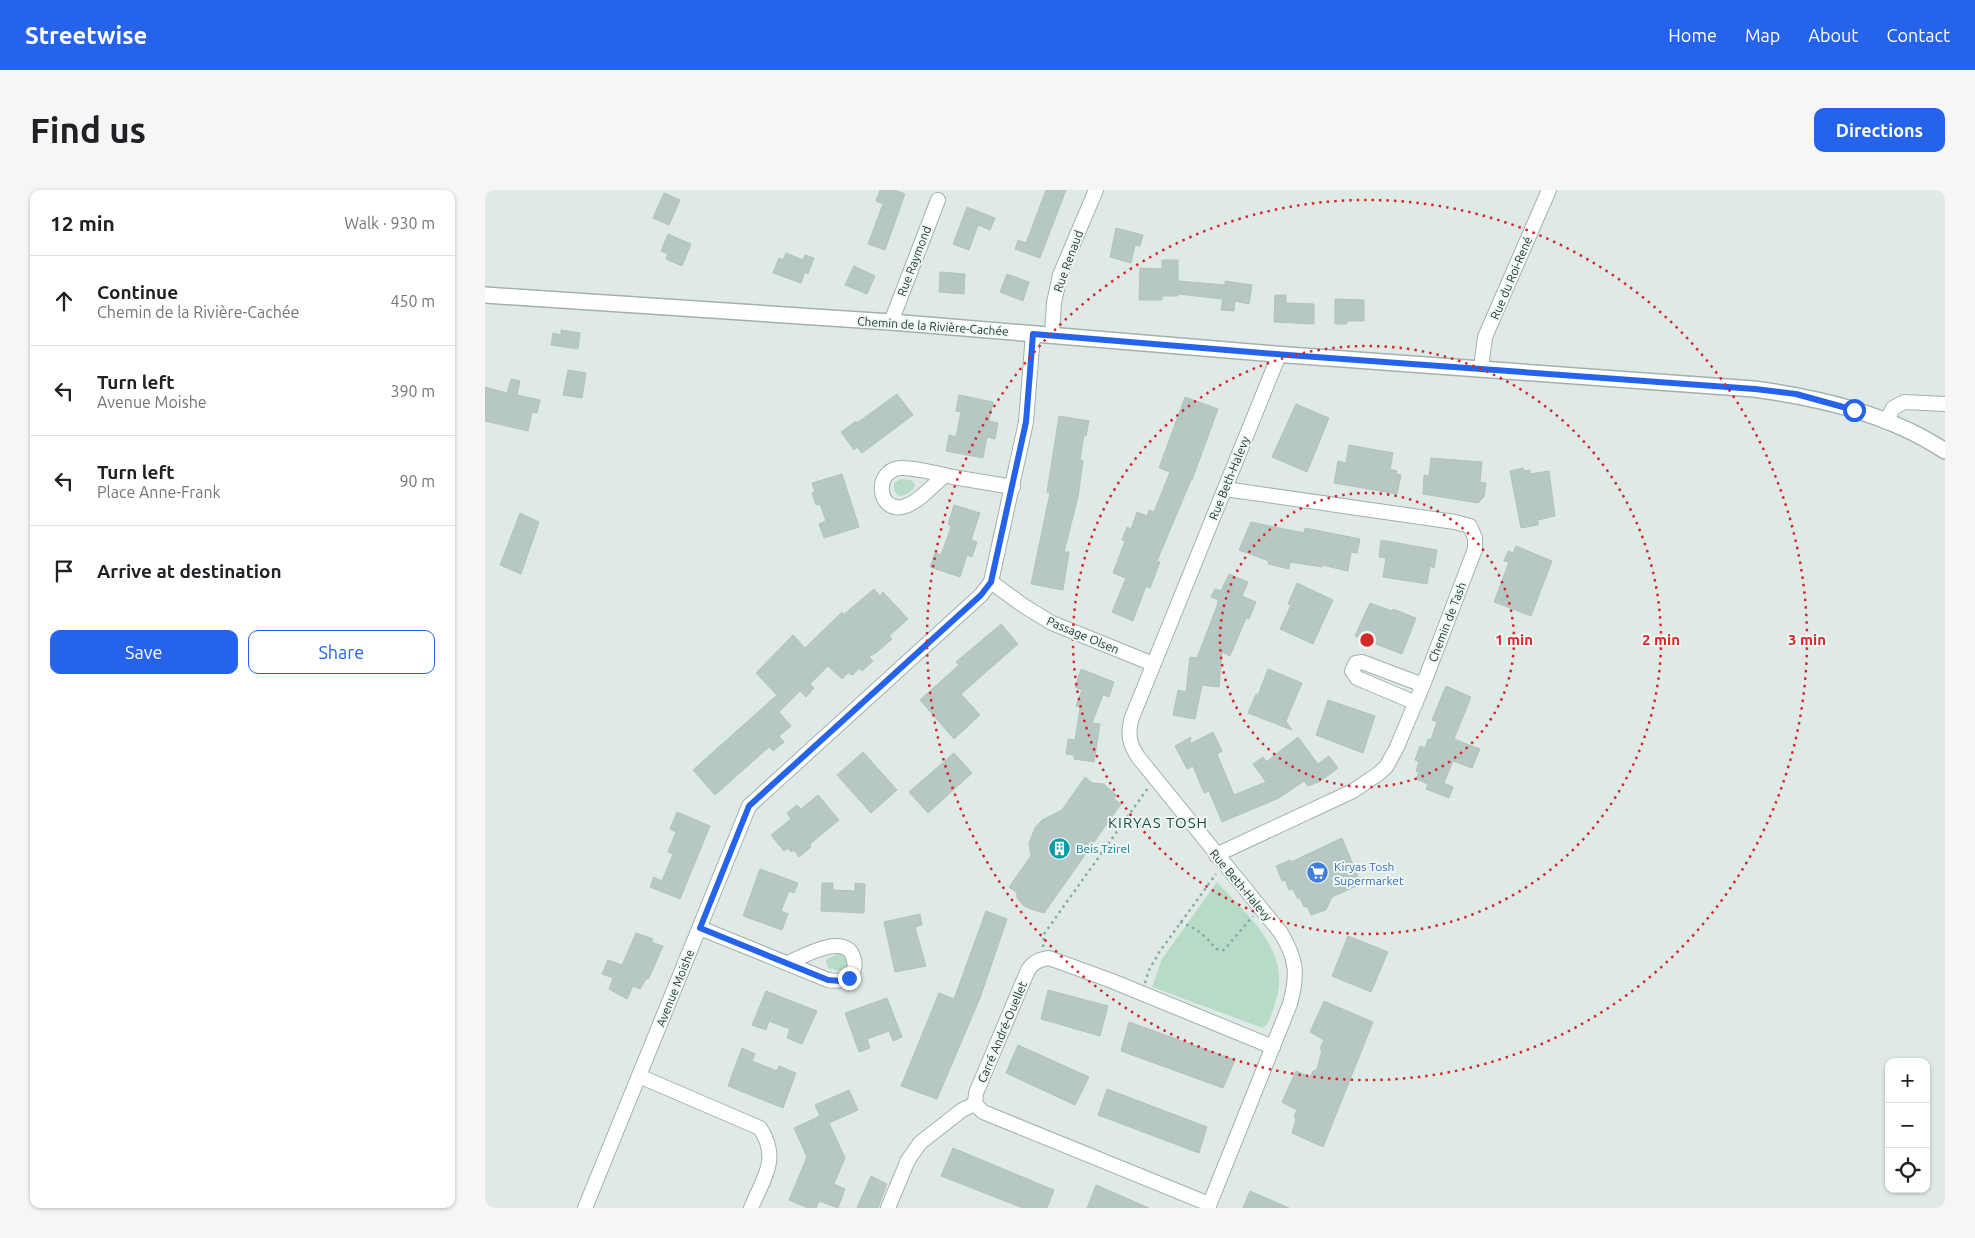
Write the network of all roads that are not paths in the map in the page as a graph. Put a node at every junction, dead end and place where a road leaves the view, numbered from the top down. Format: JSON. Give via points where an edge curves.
{"nodes":[{"id":1,"x":1096,"y":190,"type":"edge"},
{"id":2,"x":1549,"y":190,"type":"edge"},
{"id":3,"x":938,"y":200,"type":"dead end"},
{"id":4,"x":485,"y":295,"type":"edge"},
{"id":5,"x":891,"y":322,"type":"junction"},
{"id":6,"x":1033,"y":334,"type":"junction"},
{"id":7,"x":1052,"y":335,"type":"junction"},
{"id":8,"x":1279,"y":355,"type":"junction"},
{"id":9,"x":1481,"y":368,"type":"junction"},
{"id":10,"x":1945,"y":404,"type":"edge"},
{"id":11,"x":1886,"y":422,"type":"junction"},
{"id":12,"x":1945,"y":451,"type":"edge"},
{"id":13,"x":945,"y":475,"type":"dead end"},
{"id":14,"x":1013,"y":487,"type":"junction"},
{"id":15,"x":1225,"y":489,"type":"junction"},
{"id":16,"x":991,"y":582,"type":"junction"},
{"id":17,"x":1153,"y":664,"type":"junction"},
{"id":18,"x":1423,"y":685,"type":"junction"},
{"id":19,"x":1416,"y":703,"type":"junction"},
{"id":20,"x":1216,"y":855,"type":"junction"},
{"id":21,"x":700,"y":928,"type":"junction"},
{"id":22,"x":787,"y":964,"type":"dead end"},
{"id":23,"x":1273,"y":1047,"type":"junction"},
{"id":24,"x":639,"y":1076,"type":"junction"},
{"id":25,"x":975,"y":1104,"type":"junction"},
{"id":26,"x":1208,"y":1206,"type":"edge"},
{"id":27,"x":585,"y":1208,"type":"edge"},
{"id":28,"x":751,"y":1208,"type":"edge"},
{"id":29,"x":888,"y":1208,"type":"edge"}],
"edges":[{"from":1,"to":7,"type":"street","name":"Rue Renaud","via":[[1060,275]]},
{"from":2,"to":9,"type":"street","name":"Rue du Roi-René","via":[[1485,337]]},
{"from":3,"to":5,"type":"street","name":"Rue Raymond"},
{"from":4,"to":5,"type":"street","name":"Chemin de la Rivière-Cachée"},
{"from":5,"to":6,"type":"street","name":"Chemin de la Rivière-Cachée"},
{"from":6,"to":7,"type":"street","name":"Chemin de la Rivière-Cachée"},
{"from":6,"to":14,"type":"street","name":"Avenue Moishe","via":[[1026,422]]},
{"from":7,"to":8,"type":"street","name":"Chemin de la Rivière-Cachée"},
{"from":8,"to":9,"type":"street","name":"Chemin de la Rivière-Cachée"},
{"from":8,"to":15,"type":"street","name":"Rue Beth-Halevy"},
{"from":9,"to":11,"type":"street","name":"Chemin de la Rivière-Cachée","via":[[1755,389],[1810,398]]},
{"from":10,"to":11,"type":"street","via":[[1904,402],[1893,408]]},
{"from":11,"to":12,"type":"street","name":"Chemin de la Rivière-Cachée"},
{"from":13,"to":14,"type":"street"},
{"from":14,"to":16,"type":"street","name":"Avenue Moishe"},
{"from":15,"to":17,"type":"street","name":"Rue Beth-Halevy"},
{"from":15,"to":18,"type":"street","name":"Chemin de Tash","via":[[1470,526],[1475,549]]},
{"from":16,"to":17,"type":"street","name":"Passage Olsen","via":[[1052,623]]},
{"from":16,"to":21,"type":"street","name":"Avenue Moishe","via":[[981,595],[749,806]]},
{"from":17,"to":20,"type":"street","name":"Rue Beth-Halevy","via":[[1131,720],[1129,739],[1138,757]]},
{"from":18,"to":19,"type":"street","name":"Chemin de Tash"},
{"from":18,"to":19,"type":"street","via":[[1362,662],[1356,663],[1352,671],[1357,678]]},
{"from":19,"to":20,"type":"street","name":"Chemin de Tash","via":[[1391,759],[1379,774],[1353,791]]},
{"from":20,"to":23,"type":"street","name":"Rue Beth-Halevy","via":[[1281,933],[1291,951],[1295,986]]},
{"from":21,"to":22,"type":"street"},
{"from":21,"to":24,"type":"street","name":"Avenue Moishe"},
{"from":23,"to":25,"type":"street","name":"Carré André-Ouellet","via":[[1112,982],[1043,958],[1031,964],[1028,970],[976,1093]]},
{"from":23,"to":26,"type":"street","name":"Rue Beth-Halevy"},
{"from":24,"to":27,"type":"street","name":"Avenue Moishe"},
{"from":24,"to":28,"type":"street","via":[[760,1128],[771,1151],[770,1162]]},
{"from":25,"to":26,"type":"street","via":[[983,1112]]},
{"from":25,"to":29,"type":"street","via":[[962,1110],[920,1143],[908,1160]]}]}
